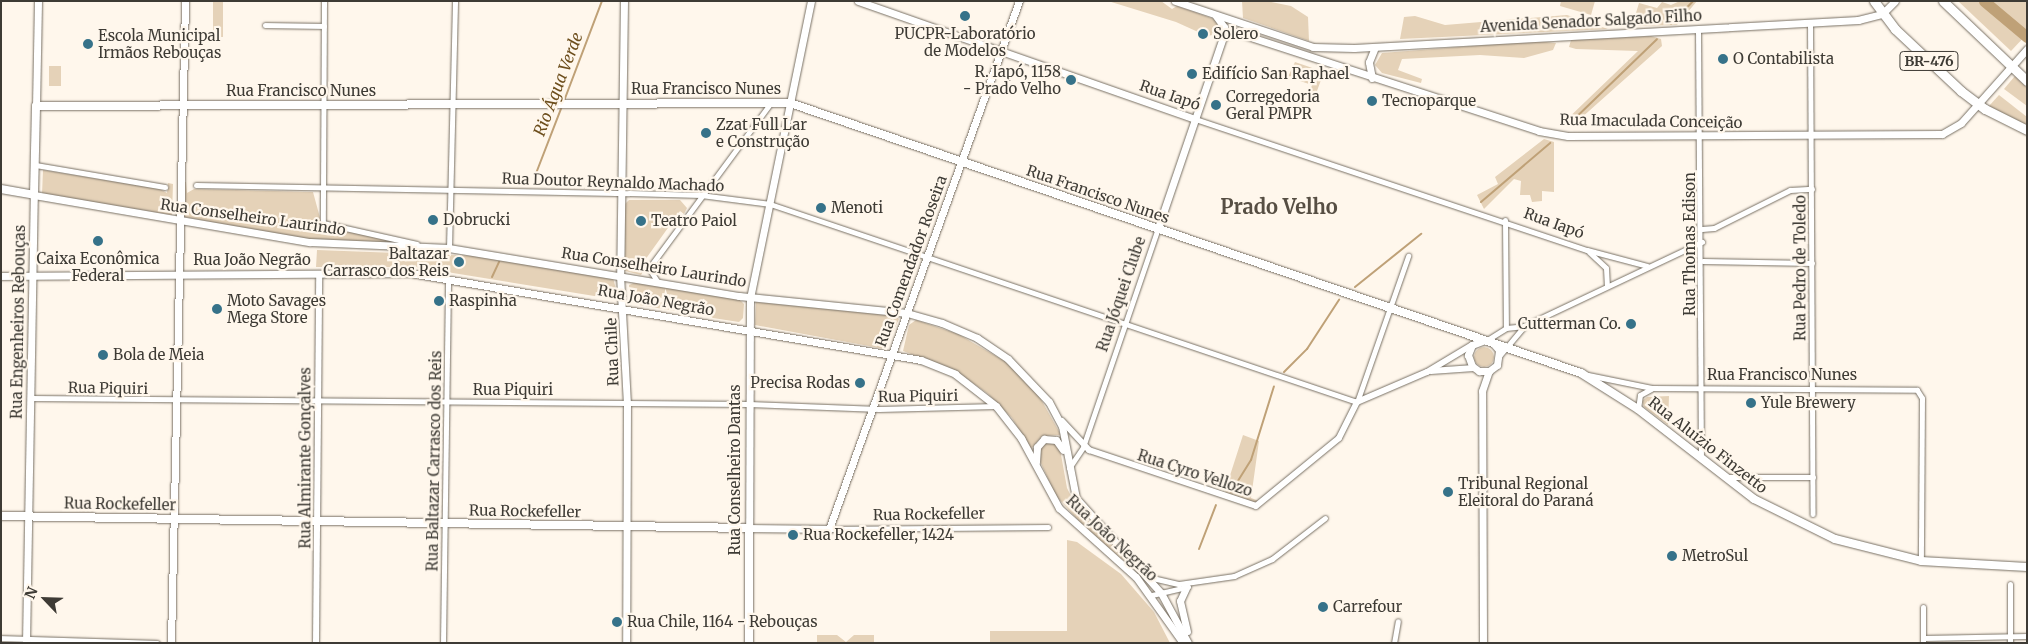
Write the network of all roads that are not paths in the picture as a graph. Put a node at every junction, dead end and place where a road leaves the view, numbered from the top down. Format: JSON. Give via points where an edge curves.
{"nodes":[{"id":1,"x":38,"y":1,"type":"edge"},
{"id":2,"x":185,"y":1,"type":"edge"},
{"id":3,"x":324,"y":1,"type":"edge"},
{"id":4,"x":455,"y":1,"type":"edge"},
{"id":5,"x":624,"y":1,"type":"edge"},
{"id":6,"x":811,"y":1,"type":"edge"},
{"id":7,"x":858,"y":1,"type":"edge"},
{"id":8,"x":1018,"y":1,"type":"edge"},
{"id":9,"x":1174,"y":1,"type":"edge"},
{"id":10,"x":1874,"y":1,"type":"edge"},
{"id":11,"x":1895,"y":1,"type":"edge"},
{"id":12,"x":1943,"y":1,"type":"edge"},
{"id":13,"x":1214,"y":14,"type":"junction"},
{"id":14,"x":1882,"y":14,"type":"junction"},
{"id":15,"x":1810,"y":22,"type":"junction"},
{"id":16,"x":265,"y":25,"type":"dead end"},
{"id":17,"x":324,"y":26,"type":"junction"},
{"id":18,"x":1698,"y":29,"type":"junction"},
{"id":19,"x":1224,"y":37,"type":"junction"},
{"id":20,"x":1375,"y":47,"type":"junction"},
{"id":21,"x":2027,"y":49,"type":"edge"},
{"id":22,"x":1001,"y":51,"type":"junction"},
{"id":23,"x":2014,"y":62,"type":"junction"},
{"id":24,"x":1372,"y":78,"type":"junction"},
{"id":25,"x":2027,"y":81,"type":"edge"},
{"id":26,"x":772,"y":101,"type":"junction"},
{"id":27,"x":790,"y":103,"type":"junction"},
{"id":28,"x":454,"y":104,"type":"junction"},
{"id":29,"x":624,"y":104,"type":"junction"},
{"id":30,"x":183,"y":105,"type":"junction"},
{"id":31,"x":323,"y":105,"type":"junction"},
{"id":32,"x":1978,"y":105,"type":"junction"},
{"id":33,"x":36,"y":106,"type":"junction"},
{"id":34,"x":1196,"y":119,"type":"junction"},
{"id":35,"x":2027,"y":130,"type":"edge"},
{"id":36,"x":1812,"y":135,"type":"junction"},
{"id":37,"x":1702,"y":136,"type":"junction"},
{"id":38,"x":961,"y":162,"type":"junction"},
{"id":39,"x":35,"y":165,"type":"junction"},
{"id":40,"x":196,"y":185,"type":"dead end"},
{"id":41,"x":165,"y":187,"type":"dead end"},
{"id":42,"x":322,"y":187,"type":"junction"},
{"id":43,"x":453,"y":188,"type":"junction"},
{"id":44,"x":1,"y":189,"type":"edge"},
{"id":45,"x":1812,"y":189,"type":"junction"},
{"id":46,"x":622,"y":193,"type":"junction"},
{"id":47,"x":34,"y":195,"type":"junction"},
{"id":48,"x":701,"y":195,"type":"junction"},
{"id":49,"x":770,"y":204,"type":"junction"},
{"id":50,"x":1505,"y":220,"type":"junction"},
{"id":51,"x":180,"y":221,"type":"junction"},
{"id":52,"x":1158,"y":228,"type":"junction"},
{"id":53,"x":1702,"y":229,"type":"junction"},
{"id":54,"x":1702,"y":242,"type":"junction"},
{"id":55,"x":429,"y":247,"type":"junction"},
{"id":56,"x":449,"y":248,"type":"junction"},
{"id":57,"x":1587,"y":250,"type":"junction"},
{"id":58,"x":1408,"y":256,"type":"dead end"},
{"id":59,"x":927,"y":257,"type":"junction"},
{"id":60,"x":1703,"y":261,"type":"junction"},
{"id":61,"x":1812,"y":263,"type":"junction"},
{"id":62,"x":1647,"y":266,"type":"junction"},
{"id":63,"x":179,"y":274,"type":"junction"},
{"id":64,"x":319,"y":274,"type":"junction"},
{"id":65,"x":33,"y":275,"type":"junction"},
{"id":66,"x":620,"y":275,"type":"junction"},
{"id":67,"x":1,"y":276,"type":"edge"},
{"id":68,"x":448,"y":279,"type":"junction"},
{"id":69,"x":662,"y":284,"type":"junction"},
{"id":70,"x":1607,"y":285,"type":"junction"},
{"id":71,"x":750,"y":297,"type":"junction"},
{"id":72,"x":1390,"y":307,"type":"junction"},
{"id":73,"x":624,"y":309,"type":"junction"},
{"id":74,"x":907,"y":314,"type":"junction"},
{"id":75,"x":1125,"y":325,"type":"junction"},
{"id":76,"x":1524,"y":326,"type":"junction"},
{"id":77,"x":1506,"y":328,"type":"junction"},
{"id":78,"x":748,"y":330,"type":"junction"},
{"id":79,"x":1489,"y":341,"type":"junction"},
{"id":80,"x":1472,"y":345,"type":"junction"},
{"id":81,"x":1505,"y":346,"type":"junction"},
{"id":82,"x":892,"y":354,"type":"junction"},
{"id":83,"x":1500,"y":355,"type":"junction"},
{"id":84,"x":1474,"y":368,"type":"junction"},
{"id":85,"x":1489,"y":371,"type":"junction"},
{"id":86,"x":1427,"y":372,"type":"junction"},
{"id":87,"x":1581,"y":373,"type":"junction"},
{"id":88,"x":1652,"y":388,"type":"junction"},
{"id":89,"x":1703,"y":389,"type":"junction"},
{"id":90,"x":1813,"y":389,"type":"junction"},
{"id":91,"x":1482,"y":391,"type":"junction"},
{"id":92,"x":30,"y":398,"type":"junction"},
{"id":93,"x":176,"y":401,"type":"junction"},
{"id":94,"x":318,"y":402,"type":"junction"},
{"id":95,"x":1357,"y":402,"type":"junction"},
{"id":96,"x":448,"y":403,"type":"junction"},
{"id":97,"x":627,"y":404,"type":"junction"},
{"id":98,"x":750,"y":404,"type":"junction"},
{"id":99,"x":996,"y":406,"type":"junction"},
{"id":100,"x":872,"y":409,"type":"junction"},
{"id":101,"x":1638,"y":409,"type":"junction"},
{"id":102,"x":1056,"y":414,"type":"junction"},
{"id":103,"x":1083,"y":446,"type":"junction"},
{"id":104,"x":1701,"y":460,"type":"junction"},
{"id":105,"x":1067,"y":462,"type":"junction"},
{"id":106,"x":1036,"y":467,"type":"junction"},
{"id":107,"x":1068,"y":470,"type":"junction"},
{"id":108,"x":1724,"y":477,"type":"junction"},
{"id":109,"x":1813,"y":477,"type":"junction"},
{"id":110,"x":1813,"y":514,"type":"dead end"},
{"id":111,"x":1,"y":516,"type":"edge"},
{"id":112,"x":28,"y":516,"type":"junction"},
{"id":113,"x":1325,"y":518,"type":"dead end"},
{"id":114,"x":174,"y":519,"type":"junction"},
{"id":115,"x":317,"y":521,"type":"junction"},
{"id":116,"x":446,"y":523,"type":"junction"},
{"id":117,"x":627,"y":526,"type":"junction"},
{"id":118,"x":1048,"y":527,"type":"dead end"},
{"id":119,"x":749,"y":528,"type":"junction"},
{"id":120,"x":829,"y":529,"type":"junction"},
{"id":121,"x":1920,"y":561,"type":"junction"},
{"id":122,"x":2027,"y":568,"type":"edge"},
{"id":123,"x":1148,"y":577,"type":"junction"},
{"id":124,"x":1198,"y":583,"type":"junction"},
{"id":125,"x":2010,"y":584,"type":"dead end"},
{"id":126,"x":1186,"y":588,"type":"junction"},
{"id":127,"x":1161,"y":593,"type":"junction"},
{"id":128,"x":1152,"y":595,"type":"junction"},
{"id":129,"x":1923,"y":607,"type":"dead end"},
{"id":130,"x":1398,"y":620,"type":"dead end"},
{"id":131,"x":2010,"y":636,"type":"junction"},
{"id":132,"x":2027,"y":636,"type":"edge"},
{"id":133,"x":1,"y":638,"type":"edge"},
{"id":134,"x":1923,"y":640,"type":"edge"},
{"id":135,"x":26,"y":641,"type":"edge"},
{"id":136,"x":1186,"y":641,"type":"edge"},
{"id":137,"x":157,"y":643,"type":"edge"},
{"id":138,"x":171,"y":643,"type":"edge"},
{"id":139,"x":316,"y":643,"type":"edge"},
{"id":140,"x":443,"y":643,"type":"edge"},
{"id":141,"x":626,"y":643,"type":"edge"},
{"id":142,"x":749,"y":643,"type":"edge"},
{"id":143,"x":1394,"y":643,"type":"edge"},
{"id":144,"x":1483,"y":643,"type":"edge"},
{"id":145,"x":2010,"y":643,"type":"edge"}],
"edges":[{"from":1,"to":33,"type":"main road","name":"Rua Engenheiros Rebouças"},
{"from":2,"to":30,"type":"main road"},
{"from":3,"to":17,"type":"street"},
{"from":4,"to":28,"type":"street"},
{"from":5,"to":29,"type":"main road","name":"Rua Chile"},
{"from":6,"to":27,"type":"main road","name":"Rua Conselheiro Dantas"},
{"from":7,"to":22,"type":"main road","name":"Rua Iapó"},
{"from":8,"to":22,"type":"main road","name":"Rua Comendador Roseira"},
{"from":9,"to":13,"type":"main road"},
{"from":10,"to":14,"type":"highway","number":"BR-476"},
{"from":11,"to":14,"type":"main road"},
{"from":12,"to":23,"type":"highway"},
{"from":13,"to":19,"type":"main road","via":[[1224,27]]},
{"from":13,"to":20,"type":"main road","name":"Avenida Senador Salgado Filho","via":[[1313,47]]},
{"from":14,"to":15,"type":"main road","name":"Avenida Senador Salgado Filho"},
{"from":14,"to":32,"type":"highway","number":"BR-476"},
{"from":15,"to":18,"type":"main road","name":"Avenida Senador Salgado Filho"},
{"from":15,"to":36,"type":"street","name":"Rua Pedro de Toledo"},
{"from":16,"to":17,"type":"street"},
{"from":17,"to":31,"type":"street"},
{"from":18,"to":20,"type":"main road","name":"Avenida Senador Salgado Filho"},
{"from":18,"to":37,"type":"street","name":"Rua Thomas Edison"},
{"from":19,"to":24,"type":"main road","name":"Rua Imaculada Conceição","via":[[1235,32]]},
{"from":19,"to":34,"type":"main road","name":"Rua Jóquei Clube"},
{"from":20,"to":24,"type":"main road","via":[[1368,62]]},
{"from":21,"to":23,"type":"main road","name":"Rua Imaculada Conceição"},
{"from":22,"to":34,"type":"main road","name":"Rua Iapó"},
{"from":22,"to":38,"type":"main road","name":"Rua Comendador Roseira"},
{"from":23,"to":25,"type":"highway"},
{"from":23,"to":32,"type":"main road","name":"Rua Imaculada Conceição"},
{"from":24,"to":37,"type":"main road","name":"Rua Imaculada Conceição","via":[[1568,136]]},
{"from":26,"to":27,"type":"main road","name":"Rua Francisco Nunes"},
{"from":26,"to":29,"type":"main road","name":"Rua Francisco Nunes"},
{"from":26,"to":48,"type":"street"},
{"from":27,"to":38,"type":"main road","name":"Rua Francisco Nunes"},
{"from":27,"to":49,"type":"main road","name":"Rua Conselheiro Dantas"},
{"from":28,"to":29,"type":"main road","name":"Rua Francisco Nunes"},
{"from":28,"to":31,"type":"main road","name":"Rua Francisco Nunes"},
{"from":28,"to":43,"type":"street"},
{"from":29,"to":46,"type":"main road","name":"Rua Chile"},
{"from":30,"to":31,"type":"main road","name":"Rua Francisco Nunes"},
{"from":30,"to":33,"type":"main road","name":"Rua Francisco Nunes"},
{"from":30,"to":51,"type":"main road"},
{"from":31,"to":42,"type":"street"},
{"from":32,"to":35,"type":"highway","number":"BR-476"},
{"from":32,"to":36,"type":"main road","name":"Rua Imaculada Conceição","via":[[1962,123],[1942,134]]},
{"from":33,"to":39,"type":"main road","name":"Rua Engenheiros Rebouças"},
{"from":34,"to":50,"type":"street","name":"Rua Iapó"},
{"from":34,"to":52,"type":"main road","name":"Rua Jóquei Clube"},
{"from":36,"to":37,"type":"main road","name":"Rua Imaculada Conceição"},
{"from":36,"to":45,"type":"street","name":"Rua Pedro de Toledo"},
{"from":37,"to":53,"type":"street","name":"Rua Thomas Edison"},
{"from":38,"to":52,"type":"main road","name":"Rua Francisco Nunes"},
{"from":38,"to":59,"type":"main road","name":"Rua Comendador Roseira"},
{"from":39,"to":41,"type":"street"},
{"from":39,"to":47,"type":"main road","name":"Rua Engenheiros Rebouças"},
{"from":40,"to":42,"type":"street","name":"Rua Doutor Reynaldo Machado"},
{"from":42,"to":43,"type":"street","name":"Rua Doutor Reynaldo Machado"},
{"from":42,"to":55,"type":"street","via":[[323,222]]},
{"from":43,"to":46,"type":"street","name":"Rua Doutor Reynaldo Machado"},
{"from":43,"to":56,"type":"street"},
{"from":44,"to":47,"type":"main road","name":"Rua Conselheiro Laurindo"},
{"from":45,"to":53,"type":"street","via":[[1790,190],[1714,228]]},
{"from":45,"to":61,"type":"street","name":"Rua Pedro de Toledo"},
{"from":46,"to":48,"type":"street","name":"Rua Doutor Reynaldo Machado"},
{"from":46,"to":66,"type":"main road","name":"Rua Chile"},
{"from":47,"to":51,"type":"main road","name":"Rua Conselheiro Laurindo"},
{"from":47,"to":65,"type":"main road","name":"Rua Engenheiros Rebouças"},
{"from":48,"to":49,"type":"street","name":"Rua Doutor Reynaldo Machado"},
{"from":48,"to":69,"type":"street","via":[[649,268],[652,278]]},
{"from":49,"to":59,"type":"street","name":"Rua Doutor Reynaldo Machado"},
{"from":49,"to":71,"type":"main road","name":"Rua Conselheiro Dantas"},
{"from":50,"to":57,"type":"street","name":"Rua Iapó"},
{"from":50,"to":77,"type":"street"},
{"from":51,"to":55,"type":"main road","name":"Rua Conselheiro Laurindo","via":[[310,242]]},
{"from":51,"to":63,"type":"main road"},
{"from":52,"to":72,"type":"main road","name":"Rua Francisco Nunes"},
{"from":52,"to":75,"type":"street","name":"Rua Jóquei Clube"},
{"from":53,"to":54,"type":"street","name":"Rua Thomas Edison"},
{"from":54,"to":60,"type":"street","name":"Rua Thomas Edison"},
{"from":54,"to":62,"type":"street"},
{"from":55,"to":56,"type":"main road","name":"Rua Conselheiro Laurindo"},
{"from":56,"to":66,"type":"main road","name":"Rua Conselheiro Laurindo"},
{"from":57,"to":62,"type":"street","name":"Rua Iapó"},
{"from":57,"to":70,"type":"street","name":"Rua Iapó","via":[[1603,262]]},
{"from":58,"to":72,"type":"street"},
{"from":59,"to":74,"type":"main road","name":"Rua Comendador Roseira"},
{"from":59,"to":75,"type":"street","name":"Rua Doutor Reynaldo Machado"},
{"from":60,"to":61,"type":"street"},
{"from":60,"to":89,"type":"street","name":"Rua Thomas Edison"},
{"from":61,"to":90,"type":"street","name":"Rua Pedro de Toledo"},
{"from":62,"to":70,"type":"street"},
{"from":63,"to":64,"type":"main road","name":"Rua João Negrão"},
{"from":63,"to":65,"type":"main road","name":"Rua João Negrão"},
{"from":63,"to":93,"type":"main road"},
{"from":64,"to":68,"type":"main road","name":"Rua João Negrão","via":[[398,272]]},
{"from":64,"to":94,"type":"street","name":"Rua Almirante Gonçalves"},
{"from":65,"to":67,"type":"main road","name":"Rua João Negrão"},
{"from":65,"to":92,"type":"main road","name":"Rua Engenheiros Rebouças"},
{"from":66,"to":69,"type":"main road","name":"Rua Conselheiro Laurindo"},
{"from":66,"to":73,"type":"main road","name":"Rua Chile"},
{"from":68,"to":73,"type":"main road","name":"Rua João Negrão"},
{"from":68,"to":96,"type":"street","name":"Rua Baltazar Carrasco dos Reis"},
{"from":69,"to":71,"type":"main road","name":"Rua Conselheiro Laurindo"},
{"from":70,"to":76,"type":"street"},
{"from":71,"to":74,"type":"main road","name":"Rua Conselheiro Laurindo"},
{"from":71,"to":78,"type":"main road","name":"Rua Conselheiro Dantas"},
{"from":72,"to":79,"type":"main road","name":"Rua Francisco Nunes"},
{"from":72,"to":95,"type":"street"},
{"from":73,"to":78,"type":"main road","name":"Rua João Negrão"},
{"from":73,"to":97,"type":"main road","name":"Rua Chile"},
{"from":74,"to":82,"type":"main road","name":"Rua Comendador Roseira"},
{"from":74,"to":102,"type":"main road","name":"Rua Conselheiro Laurindo","via":[[951,326],[993,348],[1025,374]]},
{"from":75,"to":95,"type":"street","name":"Rua Doutor Reynaldo Machado"},
{"from":75,"to":103,"type":"street","name":"Rua Jóquei Clube"},
{"from":76,"to":77,"type":"street"},
{"from":76,"to":81,"type":"street"},
{"from":77,"to":79,"type":"street"},
{"from":78,"to":82,"type":"main road","name":"Rua João Negrão"},
{"from":78,"to":98,"type":"main road","name":"Rua Conselheiro Dantas"},
{"from":79,"to":80,"type":"main road"},
{"from":79,"to":81,"type":"main road","name":"Rua Francisco Nunes"},
{"from":79,"to":83,"type":"main road"},
{"from":80,"to":84,"type":"main road","via":[[1468,355]]},
{"from":80,"to":86,"type":"street"},
{"from":81,"to":83,"type":"street"},
{"from":81,"to":87,"type":"main road","name":"Rua Francisco Nunes"},
{"from":82,"to":99,"type":"main road","name":"Rua João Negrão","via":[[954,374]]},
{"from":82,"to":100,"type":"main road","name":"Rua Comendador Roseira"},
{"from":83,"to":85,"type":"main road","via":[[1497,365]]},
{"from":84,"to":85,"type":"main road"},
{"from":84,"to":86,"type":"street"},
{"from":84,"to":91,"type":"main road"},
{"from":85,"to":91,"type":"main road"},
{"from":86,"to":95,"type":"street"},
{"from":87,"to":88,"type":"street","name":"Rua Francisco Nunes"},
{"from":87,"to":101,"type":"main road","name":"Rua Aluízio Finzetto"},
{"from":88,"to":89,"type":"street","name":"Rua Francisco Nunes"},
{"from":88,"to":101,"type":"street","via":[[1640,395]]},
{"from":89,"to":90,"type":"street","name":"Rua Francisco Nunes"},
{"from":89,"to":104,"type":"street","name":"Rua Thomas Edison"},
{"from":90,"to":109,"type":"street","name":"Rua Pedro de Toledo"},
{"from":90,"to":121,"type":"street","name":"Rua Francisco Nunes","via":[[1911,388],[1922,398]]},
{"from":91,"to":144,"type":"main road"},
{"from":92,"to":93,"type":"street","name":"Rua Piquiri"},
{"from":92,"to":112,"type":"main road","name":"Rua Engenheiros Rebouças"},
{"from":93,"to":94,"type":"street","name":"Rua Piquiri"},
{"from":93,"to":114,"type":"main road"},
{"from":94,"to":96,"type":"street","name":"Rua Piquiri"},
{"from":94,"to":115,"type":"street","name":"Rua Almirante Gonçalves"},
{"from":95,"to":103,"type":"street","name":"Rua Cyro Vellozo","via":[[1339,438],[1256,506]]},
{"from":96,"to":97,"type":"street","name":"Rua Piquiri"},
{"from":96,"to":116,"type":"street","name":"Rua Baltazar Carrasco dos Reis"},
{"from":97,"to":98,"type":"street","name":"Rua Piquiri"},
{"from":97,"to":117,"type":"main road","name":"Rua Chile"},
{"from":98,"to":100,"type":"street","name":"Rua Piquiri"},
{"from":98,"to":119,"type":"main road","name":"Rua Conselheiro Dantas"},
{"from":99,"to":100,"type":"street","name":"Rua Piquiri"},
{"from":99,"to":106,"type":"main road","name":"Rua João Negrão","via":[[1021,438]]},
{"from":100,"to":120,"type":"main road","name":"Rua Comendador Roseira"},
{"from":101,"to":104,"type":"main road","name":"Rua Aluízio Finzetto"},
{"from":102,"to":103,"type":"street"},
{"from":102,"to":105,"type":"main road","name":"Rua Conselheiro Laurindo"},
{"from":103,"to":107,"type":"street","name":"Rua Jóquei Clube"},
{"from":104,"to":108,"type":"main road","name":"Rua Aluízio Finzetto"},
{"from":105,"to":106,"type":"main road","via":[[1060,443],[1044,439],[1037,447]]},
{"from":105,"to":107,"type":"main road","name":"Rua Conselheiro Laurindo"},
{"from":106,"to":128,"type":"main road","name":"Rua João Negrão","via":[[1051,498],[1069,520],[1122,564]]},
{"from":107,"to":123,"type":"main road","name":"Rua Conselheiro Laurindo","via":[[1082,507]]},
{"from":108,"to":109,"type":"street"},
{"from":108,"to":121,"type":"main road","name":"Rua Aluízio Finzetto","via":[[1801,525],[1855,546]]},
{"from":109,"to":110,"type":"street","name":"Rua Pedro de Toledo"},
{"from":111,"to":112,"type":"main road","name":"Rua Rockefeller"},
{"from":112,"to":114,"type":"main road","name":"Rua Rockefeller"},
{"from":112,"to":135,"type":"main road","name":"Rua Engenheiros Rebouças"},
{"from":113,"to":124,"type":"street","name":"Rua João Negrão","via":[[1302,538],[1253,569]]},
{"from":114,"to":115,"type":"main road","name":"Rua Rockefeller"},
{"from":114,"to":138,"type":"main road"},
{"from":115,"to":116,"type":"main road","name":"Rua Rockefeller"},
{"from":115,"to":139,"type":"street","name":"Rua Almirante Gonçalves"},
{"from":116,"to":117,"type":"main road","name":"Rua Rockefeller"},
{"from":116,"to":140,"type":"street","name":"Rua Baltazar Carrasco dos Reis"},
{"from":117,"to":119,"type":"main road","name":"Rua Rockefeller"},
{"from":117,"to":141,"type":"main road","name":"Rua Chile"},
{"from":118,"to":120,"type":"street","name":"Rua Rockefeller"},
{"from":119,"to":120,"type":"main road","name":"Rua Rockefeller"},
{"from":119,"to":142,"type":"main road","name":"Rua Conselheiro Dantas"},
{"from":121,"to":122,"type":"main road","name":"Rua Aluízio Finzetto"},
{"from":123,"to":124,"type":"street","name":"Rua João Negrão","via":[[1168,584]]},
{"from":123,"to":127,"type":"main road","name":"Rua Conselheiro Laurindo"},
{"from":124,"to":126,"type":"street","name":"Rua João Negrão"},
{"from":125,"to":131,"type":"street"},
{"from":126,"to":127,"type":"street","name":"Rua João Negrão"},
{"from":126,"to":136,"type":"main road","via":[[1180,601]]},
{"from":127,"to":128,"type":"street","name":"Rua João Negrão"},
{"from":127,"to":136,"type":"main road","name":"Rua Conselheiro Laurindo"},
{"from":128,"to":136,"type":"main road"},
{"from":129,"to":134,"type":"street"},
{"from":130,"to":143,"type":"street"},
{"from":131,"to":132,"type":"street"},
{"from":131,"to":134,"type":"street"},
{"from":131,"to":145,"type":"street"},
{"from":133,"to":135,"type":"street"},
{"from":135,"to":137,"type":"street"}]}
